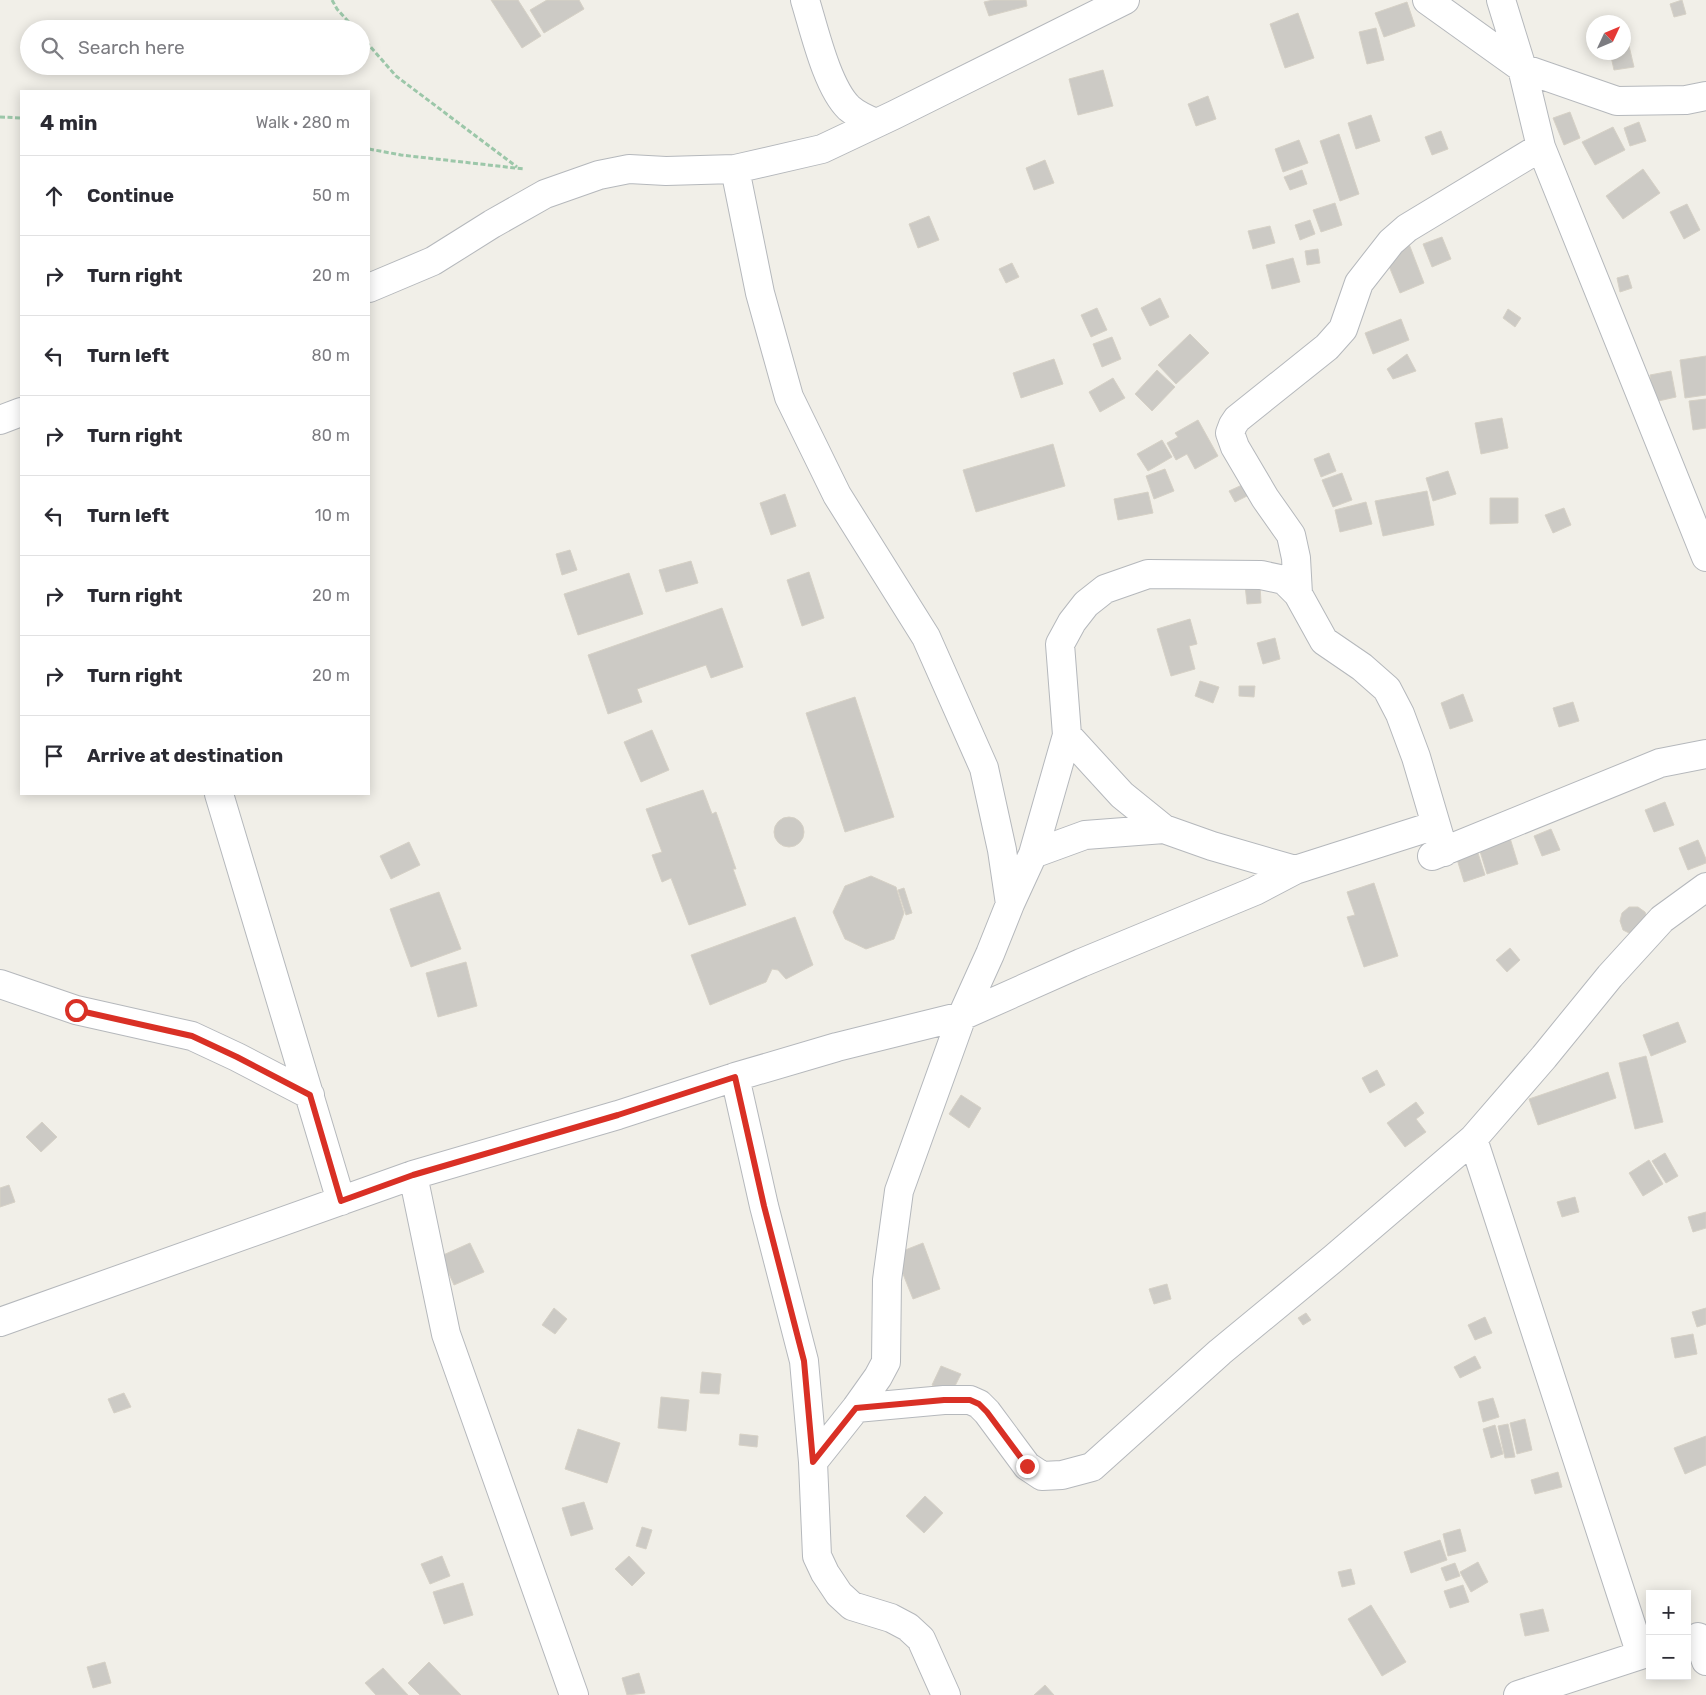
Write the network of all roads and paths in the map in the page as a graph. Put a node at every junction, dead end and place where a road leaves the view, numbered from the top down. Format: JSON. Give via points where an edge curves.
{"nodes":[{"id":1,"x":332,"y":0,"type":"edge"},
{"id":2,"x":804,"y":0,"type":"edge"},
{"id":3,"x":1125,"y":0,"type":"edge"},
{"id":4,"x":1427,"y":0,"type":"edge"},
{"id":5,"x":1501,"y":0,"type":"edge"},
{"id":6,"x":346,"y":20,"type":"edge"},
{"id":7,"x":370,"y":46,"type":"edge"},
{"id":8,"x":1522,"y":68,"type":"junction"},
{"id":9,"x":1706,"y":96,"type":"edge"},
{"id":10,"x":0,"y":117,"type":"edge"},
{"id":11,"x":20,"y":118,"type":"edge"},
{"id":12,"x":876,"y":124,"type":"junction"},
{"id":13,"x":1541,"y":147,"type":"junction"},
{"id":14,"x":370,"y":149,"type":"edge"},
{"id":15,"x":518,"y":168,"type":"junction"},
{"id":16,"x":735,"y":169,"type":"junction"},
{"id":17,"x":527,"y":170,"type":"dead end"},
{"id":18,"x":370,"y":288,"type":"edge"},
{"id":19,"x":20,"y":412,"type":"edge"},
{"id":20,"x":0,"y":420,"type":"edge"},
{"id":21,"x":1706,"y":557,"type":"edge"},
{"id":22,"x":1298,"y":594,"type":"junction"},
{"id":23,"x":1067,"y":735,"type":"junction"},
{"id":24,"x":1706,"y":754,"type":"edge"},
{"id":25,"x":219,"y":795,"type":"edge"},
{"id":26,"x":1436,"y":824,"type":"junction"},
{"id":27,"x":1164,"y":829,"type":"junction"},
{"id":28,"x":1033,"y":854,"type":"junction"},
{"id":29,"x":1295,"y":870,"type":"junction"},
{"id":30,"x":1706,"y":886,"type":"edge"},
{"id":31,"x":1010,"y":904,"type":"junction"},
{"id":32,"x":0,"y":984,"type":"edge"},
{"id":33,"x":962,"y":1016,"type":"junction"},
{"id":34,"x":735,"y":1077,"type":"junction"},
{"id":35,"x":310,"y":1095,"type":"junction"},
{"id":36,"x":1473,"y":1139,"type":"junction"},
{"id":37,"x":413,"y":1175,"type":"junction"},
{"id":38,"x":341,"y":1201,"type":"junction"},
{"id":39,"x":0,"y":1322,"type":"edge"},
{"id":40,"x":856,"y":1408,"type":"junction"},
{"id":41,"x":813,"y":1462,"type":"junction"},
{"id":42,"x":1646,"y":1654,"type":"edge"},
{"id":43,"x":574,"y":1695,"type":"edge"},
{"id":44,"x":946,"y":1695,"type":"edge"},
{"id":45,"x":1518,"y":1695,"type":"edge"}],
"edges":[{"from":1,"to":6,"type":"path"},
{"from":2,"to":12,"type":"street","via":[[838,93],[848,107]]},
{"from":3,"to":12,"type":"street"},
{"from":4,"to":8,"type":"street"},
{"from":5,"to":8,"type":"street"},
{"from":7,"to":15,"type":"path","via":[[396,76]]},
{"from":8,"to":9,"type":"street","via":[[1617,101],[1686,100]]},
{"from":8,"to":13,"type":"street"},
{"from":10,"to":11,"type":"path"},
{"from":12,"to":16,"type":"street","via":[[822,149]]},
{"from":13,"to":21,"type":"street"},
{"from":13,"to":22,"type":"street","via":[[1406,228],[1390,242],[1359,283],[1343,329],[1334,340],[1233,425],[1230,433],[1235,447],[1291,535]]},
{"from":14,"to":15,"type":"path"},
{"from":15,"to":17,"type":"path"},
{"from":16,"to":18,"type":"street","via":[[629,169],[599,175],[544,194],[433,261]]},
{"from":16,"to":31,"type":"street","via":[[760,293],[789,398],[837,495],[926,636],[984,768]]},
{"from":19,"to":20,"type":"street"},
{"from":22,"to":23,"type":"street","via":[[1284,580],[1261,575],[1148,574],[1105,589],[1086,604],[1060,644]]},
{"from":22,"to":26,"type":"street","via":[[1324,641],[1387,689],[1416,757]]},
{"from":23,"to":27,"type":"street","via":[[1122,795]]},
{"from":23,"to":28,"type":"street"},
{"from":24,"to":26,"type":"street","via":[[1660,763],[1438,854]]},
{"from":25,"to":35,"type":"street"},
{"from":26,"to":29,"type":"street"},
{"from":27,"to":28,"type":"street","via":[[1085,835]]},
{"from":27,"to":29,"type":"street"},
{"from":28,"to":31,"type":"street"},
{"from":29,"to":33,"type":"street","via":[[1254,891]]},
{"from":30,"to":36,"type":"street","via":[[1662,918]]},
{"from":31,"to":33,"type":"street"},
{"from":32,"to":35,"type":"street","via":[[76,1010],[192,1036]]},
{"from":33,"to":34,"type":"street","via":[[837,1047]]},
{"from":33,"to":40,"type":"street","via":[[898,1191],[887,1280],[886,1362]]},
{"from":34,"to":37,"type":"street"},
{"from":34,"to":41,"type":"street","via":[[804,1361]]},
{"from":35,"to":38,"type":"street"},
{"from":36,"to":40,"type":"street","via":[[1220,1352],[1092,1467],[1062,1476],[1042,1476],[1027,1466],[987,1412],[970,1400]]},
{"from":36,"to":42,"type":"street"},
{"from":37,"to":38,"type":"street"},
{"from":37,"to":43,"type":"street","via":[[446,1334]]},
{"from":38,"to":39,"type":"street"},
{"from":40,"to":41,"type":"street"},
{"from":41,"to":44,"type":"street","via":[[817,1556],[825,1573],[852,1606],[891,1618],[921,1638]]},
{"from":42,"to":45,"type":"street"}]}
